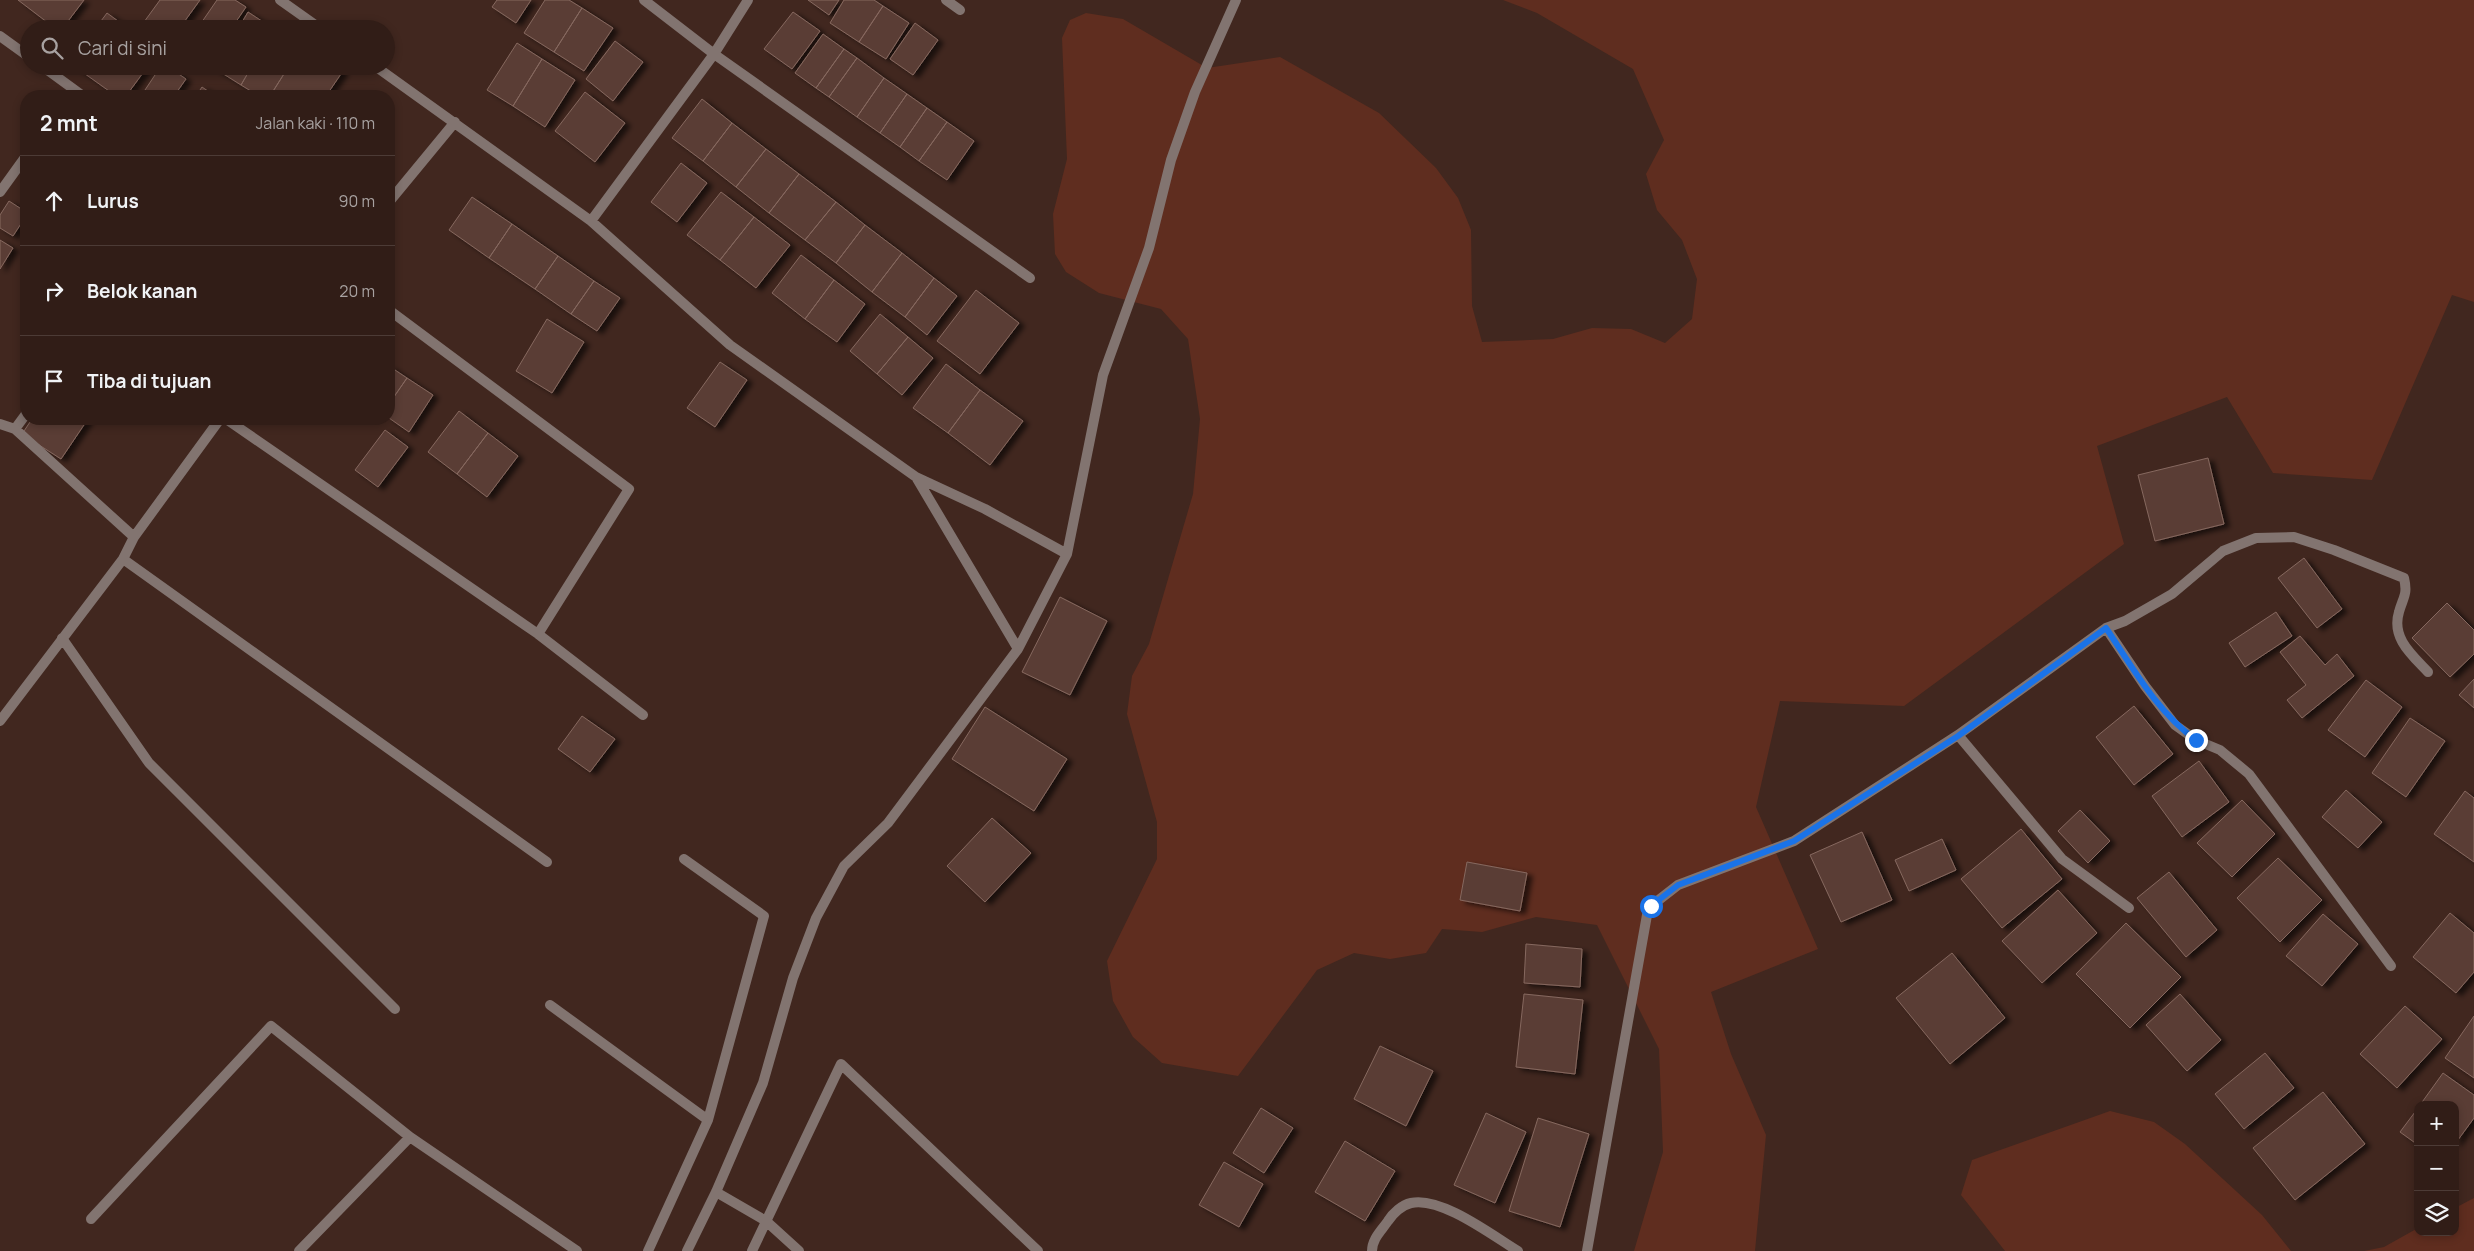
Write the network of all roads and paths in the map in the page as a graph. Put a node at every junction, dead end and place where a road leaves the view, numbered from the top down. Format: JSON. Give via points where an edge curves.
{"nodes":[{"id":1,"x":280,"y":0,"type":"edge"},
{"id":2,"x":644,"y":0,"type":"edge"},
{"id":3,"x":748,"y":0,"type":"edge"},
{"id":4,"x":946,"y":0,"type":"edge"},
{"id":5,"x":1236,"y":0,"type":"edge"},
{"id":6,"x":960,"y":10,"type":"dead end"},
{"id":7,"x":308,"y":20,"type":"edge"},
{"id":8,"x":0,"y":36,"type":"edge"},
{"id":9,"x":20,"y":50,"type":"edge"},
{"id":10,"x":714,"y":54,"type":"junction"},
{"id":11,"x":52,"y":75,"type":"edge"},
{"id":12,"x":388,"y":75,"type":"edge"},
{"id":13,"x":69,"y":90,"type":"edge"},
{"id":14,"x":455,"y":122,"type":"junction"},
{"id":15,"x":20,"y":164,"type":"edge"},
{"id":16,"x":0,"y":192,"type":"edge"},
{"id":17,"x":395,"y":195,"type":"edge"},
{"id":18,"x":590,"y":222,"type":"junction"},
{"id":19,"x":1030,"y":278,"type":"dead end"},
{"id":20,"x":395,"y":314,"type":"edge"},
{"id":21,"x":20,"y":422,"type":"edge"},
{"id":22,"x":0,"y":424,"type":"edge"},
{"id":23,"x":216,"y":425,"type":"edge"},
{"id":24,"x":235,"y":425,"type":"edge"},
{"id":25,"x":15,"y":429,"type":"junction"},
{"id":26,"x":916,"y":477,"type":"junction"},
{"id":27,"x":134,"y":538,"type":"junction"},
{"id":28,"x":1067,"y":554,"type":"junction"},
{"id":29,"x":123,"y":559,"type":"junction"},
{"id":30,"x":2106,"y":628,"type":"junction"},
{"id":31,"x":538,"y":634,"type":"junction"},
{"id":32,"x":62,"y":638,"type":"junction"},
{"id":33,"x":1018,"y":650,"type":"junction"},
{"id":34,"x":2428,"y":672,"type":"dead end"},
{"id":35,"x":643,"y":715,"type":"dead end"},
{"id":36,"x":0,"y":721,"type":"edge"},
{"id":37,"x":1958,"y":736,"type":"junction"},
{"id":38,"x":684,"y":859,"type":"dead end"},
{"id":39,"x":547,"y":862,"type":"dead end"},
{"id":40,"x":2129,"y":908,"type":"dead end"},
{"id":41,"x":2391,"y":966,"type":"dead end"},
{"id":42,"x":550,"y":1005,"type":"dead end"},
{"id":43,"x":395,"y":1009,"type":"dead end"},
{"id":44,"x":708,"y":1120,"type":"junction"},
{"id":45,"x":410,"y":1137,"type":"junction"},
{"id":46,"x":716,"y":1192,"type":"junction"},
{"id":47,"x":91,"y":1219,"type":"dead end"},
{"id":48,"x":766,"y":1221,"type":"junction"},
{"id":49,"x":299,"y":1251,"type":"edge"},
{"id":50,"x":577,"y":1251,"type":"edge"},
{"id":51,"x":648,"y":1251,"type":"edge"},
{"id":52,"x":687,"y":1251,"type":"edge"},
{"id":53,"x":752,"y":1251,"type":"edge"},
{"id":54,"x":799,"y":1251,"type":"edge"},
{"id":55,"x":1038,"y":1251,"type":"edge"},
{"id":56,"x":1372,"y":1251,"type":"edge"},
{"id":57,"x":1518,"y":1251,"type":"edge"},
{"id":58,"x":1587,"y":1251,"type":"edge"}],
"edges":[{"from":1,"to":7,"type":"street"},
{"from":2,"to":10,"type":"street"},
{"from":3,"to":10,"type":"street"},
{"from":4,"to":6,"type":"street"},
{"from":5,"to":28,"type":"street","via":[[1195,92],[1171,160],[1149,248],[1103,375]]},
{"from":8,"to":9,"type":"street"},
{"from":10,"to":18,"type":"street"},
{"from":10,"to":19,"type":"street"},
{"from":11,"to":13,"type":"street"},
{"from":12,"to":14,"type":"street"},
{"from":14,"to":17,"type":"street"},
{"from":14,"to":18,"type":"street"},
{"from":15,"to":16,"type":"street"},
{"from":18,"to":26,"type":"street","via":[[730,345]]},
{"from":20,"to":31,"type":"street","via":[[629,489]]},
{"from":21,"to":25,"type":"street"},
{"from":22,"to":25,"type":"street"},
{"from":23,"to":27,"type":"street"},
{"from":24,"to":31,"type":"street"},
{"from":25,"to":27,"type":"street"},
{"from":26,"to":28,"type":"street","via":[[985,509]]},
{"from":26,"to":33,"type":"street"},
{"from":27,"to":29,"type":"street"},
{"from":28,"to":33,"type":"street"},
{"from":29,"to":32,"type":"street"},
{"from":29,"to":39,"type":"street"},
{"from":30,"to":34,"type":"street","via":[[2172,594],[2223,551],[2256,538],[2294,537],[2404,578],[2407,591],[2398,614],[2398,637]]},
{"from":30,"to":37,"type":"street"},
{"from":30,"to":41,"type":"street","via":[[2175,725],[2196,740],[2220,750],[2249,774]]},
{"from":31,"to":35,"type":"street"},
{"from":32,"to":36,"type":"street"},
{"from":32,"to":43,"type":"street","via":[[149,763]]},
{"from":33,"to":46,"type":"street","via":[[888,823],[844,866],[816,918],[793,978],[763,1083]]},
{"from":37,"to":40,"type":"street","via":[[2062,859]]},
{"from":37,"to":58,"type":"street","via":[[1794,841],[1678,885],[1651,906]]},
{"from":38,"to":44,"type":"street","via":[[764,916]]},
{"from":42,"to":44,"type":"street"},
{"from":44,"to":51,"type":"street"},
{"from":45,"to":47,"type":"street","via":[[271,1026]]},
{"from":45,"to":49,"type":"street"},
{"from":45,"to":50,"type":"street"},
{"from":46,"to":48,"type":"street"},
{"from":46,"to":52,"type":"street"},
{"from":48,"to":53,"type":"street"},
{"from":48,"to":54,"type":"street"},
{"from":48,"to":55,"type":"street","via":[[841,1064]]},
{"from":56,"to":57,"type":"street","via":[[1372,1244],[1391,1216],[1412,1203],[1428,1203],[1445,1208]]}]}
